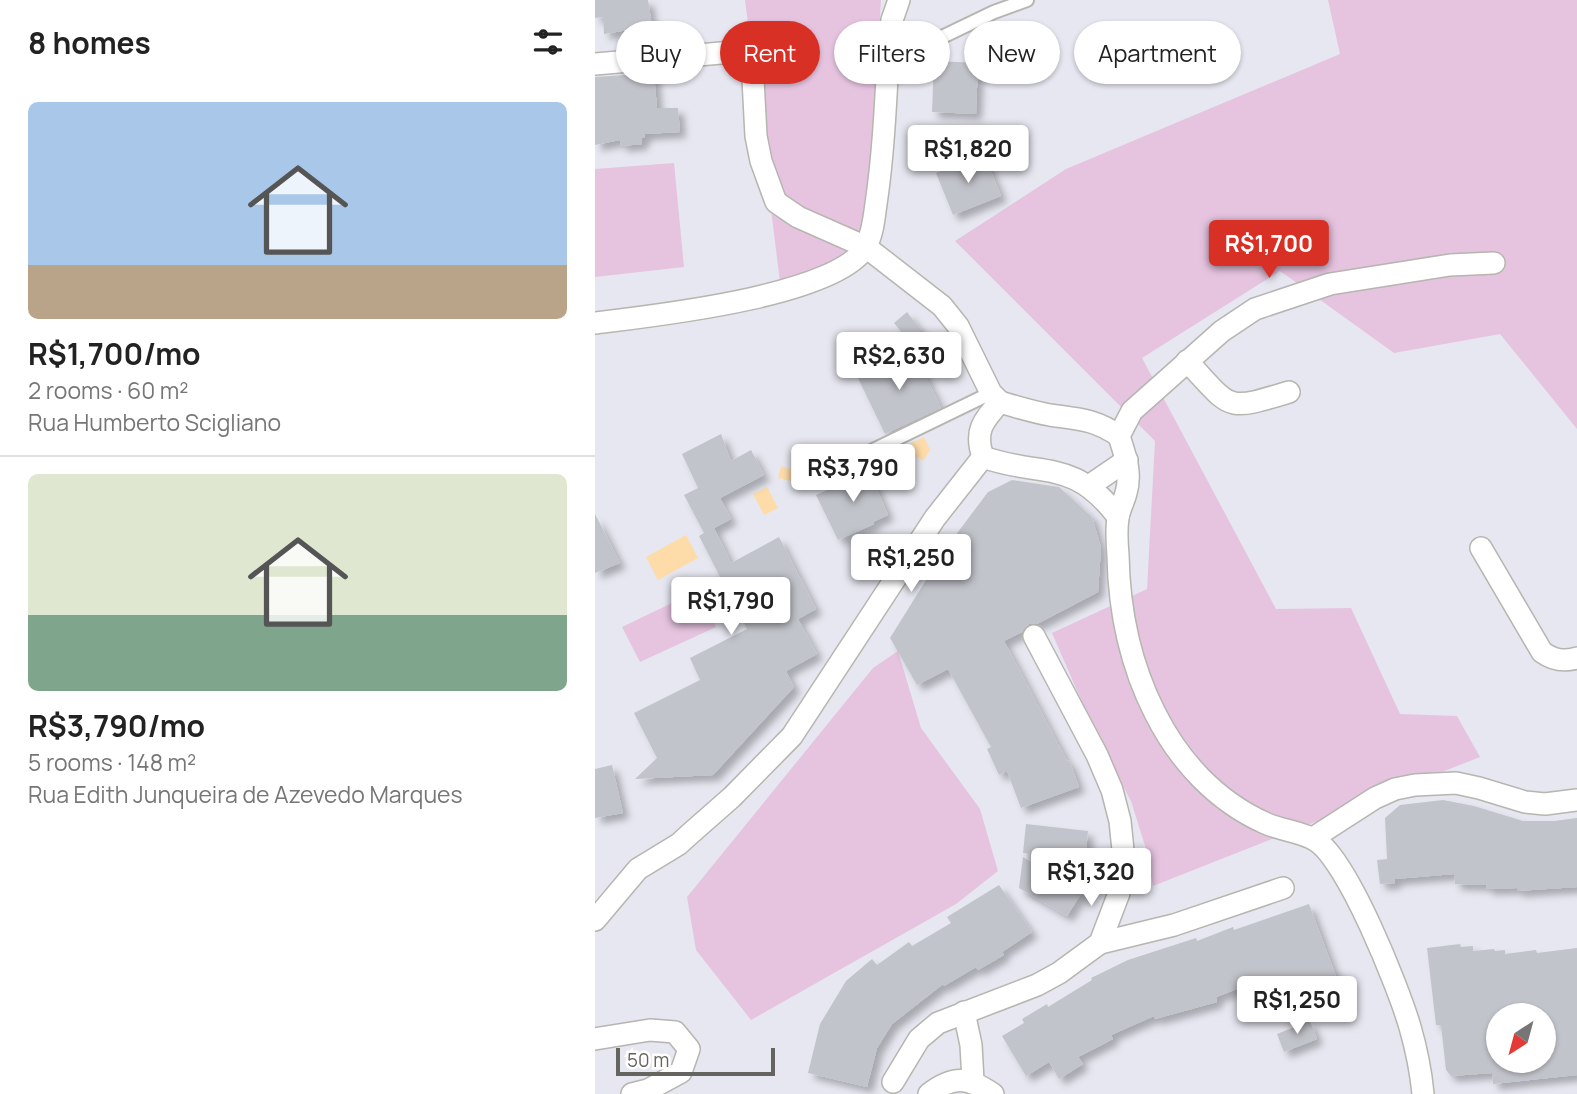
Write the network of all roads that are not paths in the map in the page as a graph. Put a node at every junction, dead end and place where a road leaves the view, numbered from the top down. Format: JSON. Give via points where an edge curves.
{"nodes":[{"id":1,"x":899,"y":0,"type":"edge"},
{"id":2,"x":1027,"y":0,"type":"edge"},
{"id":3,"x":892,"y":21,"type":"edge"},
{"id":4,"x":950,"y":33,"type":"edge"},
{"id":5,"x":595,"y":64,"type":"edge"},
{"id":6,"x":887,"y":84,"type":"edge"},
{"id":7,"x":866,"y":247,"type":"junction"},
{"id":8,"x":1494,"y":263,"type":"dead end"},
{"id":9,"x":595,"y":323,"type":"edge"},
{"id":10,"x":1187,"y":361,"type":"junction"},
{"id":11,"x":1289,"y":392,"type":"dead end"},
{"id":12,"x":996,"y":398,"type":"junction"},
{"id":13,"x":1119,"y":436,"type":"junction"},
{"id":14,"x":863,"y":455,"type":"dead end"},
{"id":15,"x":983,"y":457,"type":"junction"},
{"id":16,"x":1126,"y":460,"type":"junction"},
{"id":17,"x":1089,"y":486,"type":"junction"},
{"id":18,"x":1118,"y":517,"type":"junction"},
{"id":19,"x":1481,"y":548,"type":"dead end"},
{"id":20,"x":1034,"y":636,"type":"dead end"},
{"id":21,"x":1577,"y":658,"type":"edge"},
{"id":22,"x":1577,"y":800,"type":"edge"},
{"id":23,"x":1313,"y":838,"type":"junction"},
{"id":24,"x":1283,"y":888,"type":"dead end"},
{"id":25,"x":595,"y":920,"type":"edge"},
{"id":26,"x":1100,"y":943,"type":"junction"},
{"id":27,"x":964,"y":1012,"type":"junction"},
{"id":28,"x":595,"y":1039,"type":"edge"},
{"id":29,"x":972,"y":1081,"type":"junction"},
{"id":30,"x":893,"y":1082,"type":"dead end"},
{"id":31,"x":632,"y":1094,"type":"edge"},
{"id":32,"x":929,"y":1094,"type":"edge"},
{"id":33,"x":993,"y":1094,"type":"edge"},
{"id":34,"x":1423,"y":1094,"type":"edge"}],
"edges":[{"from":1,"to":3,"type":"street"},
{"from":2,"to":4,"type":"lane"},
{"from":5,"to":7,"type":"street","via":[[747,53],[752,60],[761,161],[776,202],[798,217]]},
{"from":6,"to":7,"type":"street","via":[[880,180]]},
{"from":7,"to":9,"type":"street","via":[[832,274],[773,292]]},
{"from":7,"to":12,"type":"street","via":[[951,316]]},
{"from":8,"to":10,"type":"street","via":[[1450,265],[1306,290],[1243,316]]},
{"from":10,"to":11,"type":"street","via":[[1225,401],[1235,405]]},
{"from":10,"to":13,"type":"street","via":[[1132,411]]},
{"from":12,"to":13,"type":"street","via":[[1047,415],[1088,420]]},
{"from":12,"to":14,"type":"lane"},
{"from":12,"to":15,"type":"street","via":[[978,442]]},
{"from":13,"to":16,"type":"street"},
{"from":15,"to":17,"type":"street","via":[[1063,474]]},
{"from":15,"to":25,"type":"street","via":[[935,518],[792,736],[691,834],[638,869]]},
{"from":16,"to":17,"type":"street"},
{"from":16,"to":18,"type":"street","via":[[1129,476]]},
{"from":17,"to":18,"type":"street"},
{"from":18,"to":23,"type":"street","via":[[1119,594],[1131,653],[1164,730],[1217,794],[1245,814]]},
{"from":19,"to":21,"type":"street","via":[[1542,652],[1553,660]]},
{"from":20,"to":26,"type":"street","via":[[1097,754],[1120,821],[1124,860],[1119,893]]},
{"from":22,"to":23,"type":"street","via":[[1535,803],[1456,783],[1415,785],[1375,798]]},
{"from":23,"to":34,"type":"street","via":[[1337,863],[1393,979],[1409,1026]]},
{"from":24,"to":26,"type":"street","via":[[1186,921]]},
{"from":26,"to":27,"type":"street","via":[[1037,985]]},
{"from":27,"to":29,"type":"street"},
{"from":27,"to":30,"type":"street","via":[[938,1023],[919,1039]]},
{"from":28,"to":31,"type":"street","via":[[650,1030],[675,1032],[689,1049],[681,1072]]},
{"from":29,"to":32,"type":"street","via":[[942,1084]]},
{"from":29,"to":33,"type":"street"}]}
